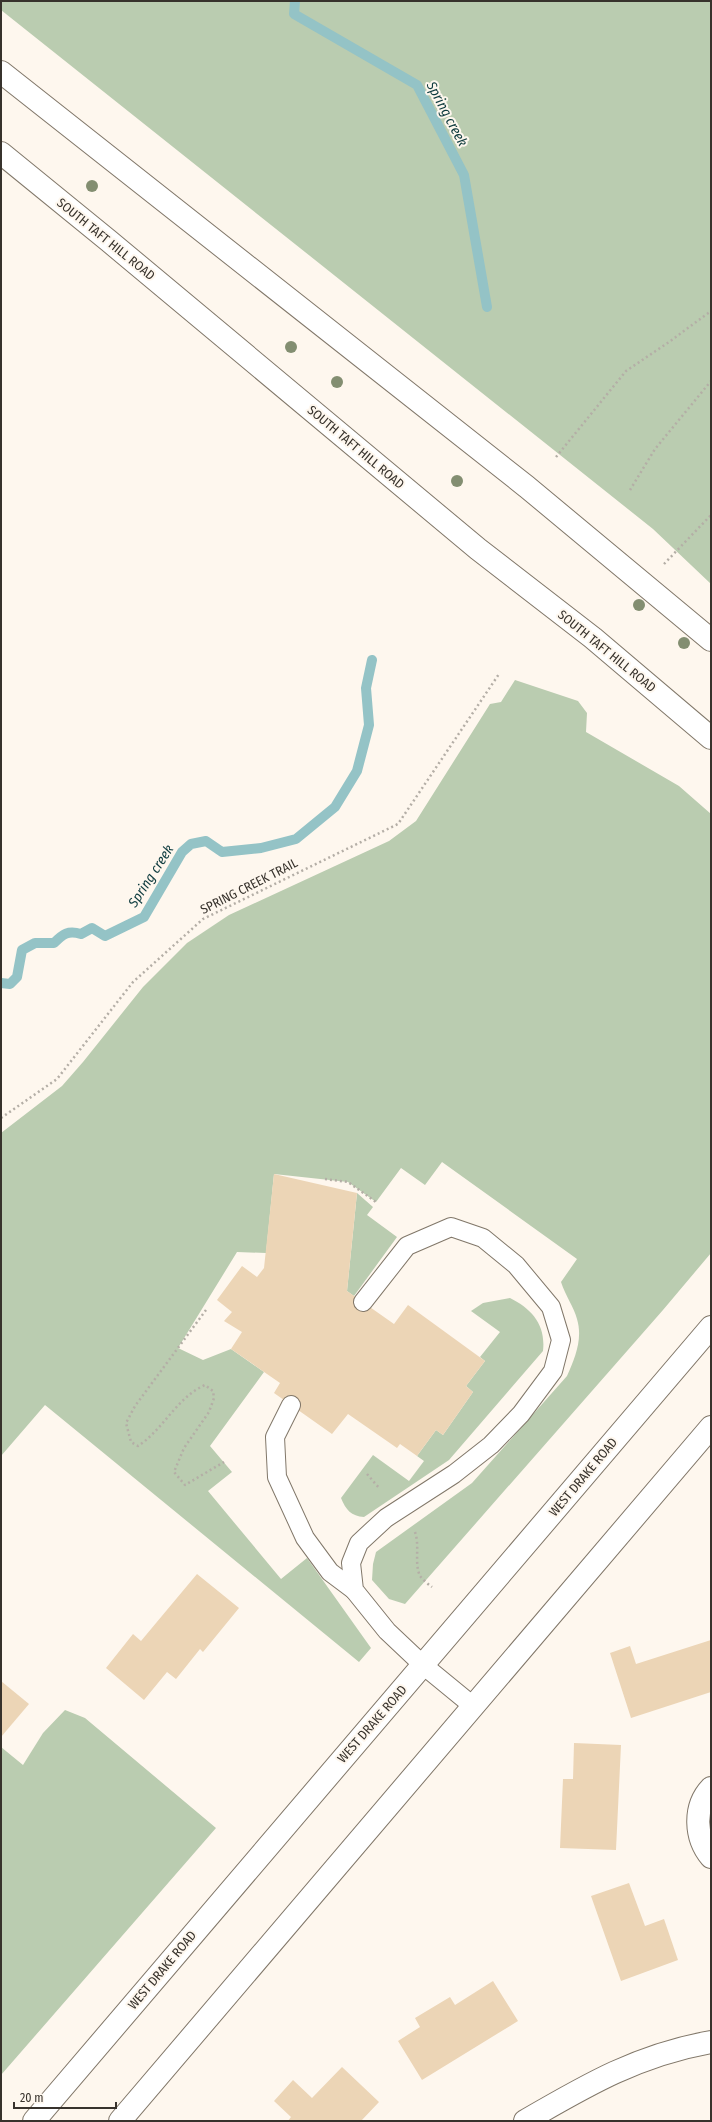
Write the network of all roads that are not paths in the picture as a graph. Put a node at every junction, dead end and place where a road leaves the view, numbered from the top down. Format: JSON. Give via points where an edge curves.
{"nodes":[{"id":1,"x":1,"y":72,"type":"edge"},
{"id":2,"x":1,"y":154,"type":"edge"},
{"id":3,"x":711,"y":640,"type":"edge"},
{"id":4,"x":711,"y":738,"type":"edge"},
{"id":5,"x":363,"y":1302,"type":"dead end"},
{"id":6,"x":711,"y":1327,"type":"edge"},
{"id":7,"x":291,"y":1405,"type":"dead end"},
{"id":8,"x":711,"y":1427,"type":"edge"},
{"id":9,"x":354,"y":1590,"type":"junction"},
{"id":10,"x":423,"y":1665,"type":"junction"},
{"id":11,"x":473,"y":1706,"type":"junction"},
{"id":12,"x":711,"y":1788,"type":"edge"},
{"id":13,"x":711,"y":1857,"type":"edge"},
{"id":14,"x":711,"y":2042,"type":"edge"},
{"id":15,"x":34,"y":2121,"type":"edge"},
{"id":16,"x":120,"y":2121,"type":"edge"},
{"id":17,"x":525,"y":2121,"type":"edge"}],
"edges":[{"from":1,"to":3,"type":"main road","via":[[527,487]]},
{"from":2,"to":4,"type":"main road","name":"SOUTH TAFT HILL ROAD","via":[[478,549],[593,638]]},
{"from":5,"to":9,"type":"lane","via":[[406,1246],[451,1227],[483,1238],[516,1265],[552,1307],[561,1340],[553,1371],[521,1414],[491,1445],[454,1474],[386,1518],[359,1543],[351,1563]]},
{"from":6,"to":10,"type":"main road","name":"WEST DRAKE ROAD"},
{"from":7,"to":9,"type":"lane","via":[[275,1437],[277,1477],[305,1538],[330,1572]]},
{"from":8,"to":11,"type":"main road"},
{"from":9,"to":10,"type":"lane","via":[[387,1630]]},
{"from":10,"to":11,"type":"lane"},
{"from":10,"to":15,"type":"main road","name":"WEST DRAKE ROAD"},
{"from":11,"to":16,"type":"main road"},
{"from":12,"to":13,"type":"main road","via":[[700,1808],[698,1824],[701,1842]]},
{"from":14,"to":17,"type":"main road","via":[[629,2065],[590,2083]]}]}
